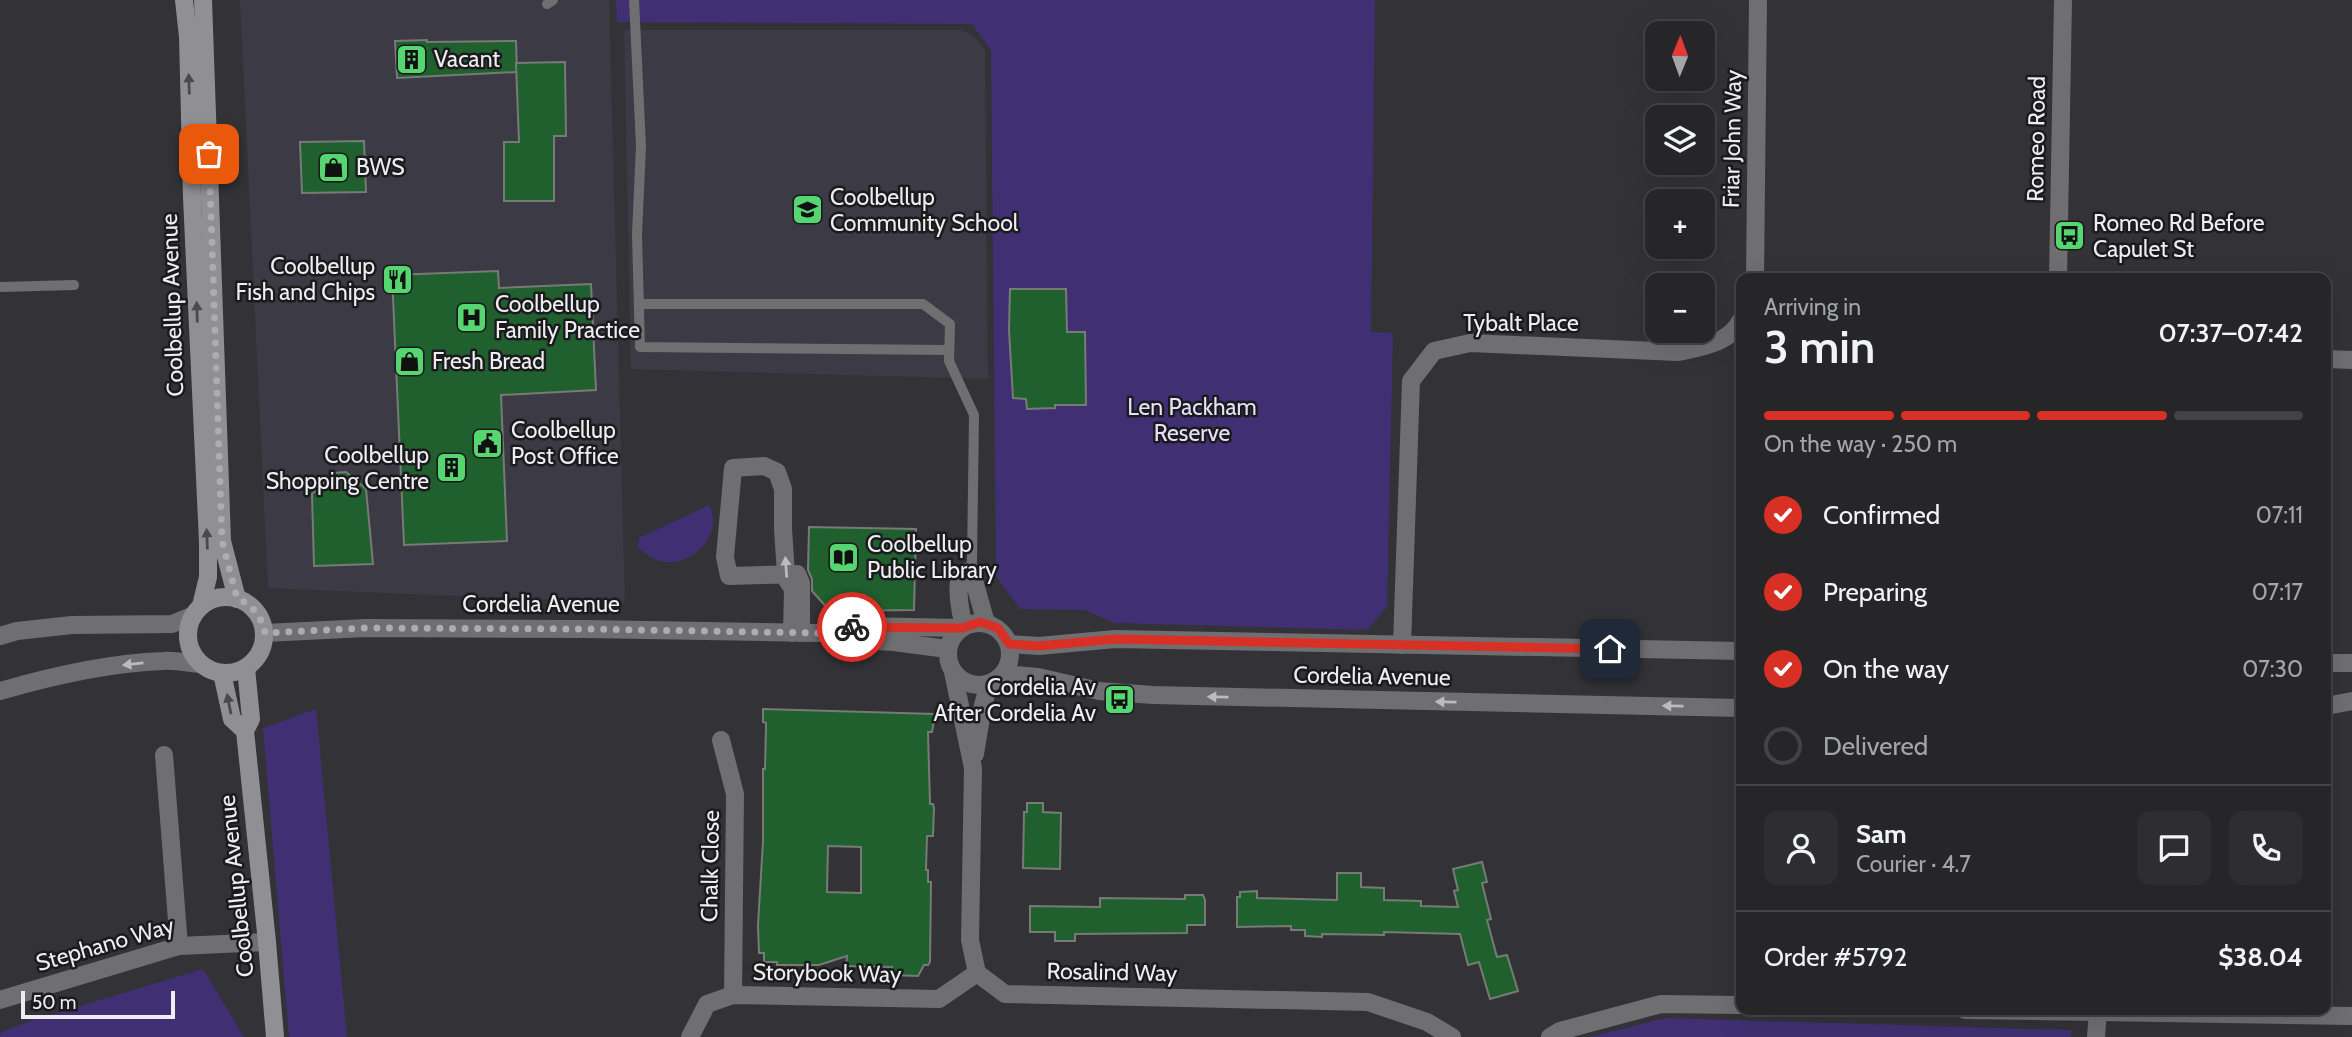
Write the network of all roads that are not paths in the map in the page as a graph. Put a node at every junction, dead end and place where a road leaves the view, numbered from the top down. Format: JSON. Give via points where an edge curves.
{"nodes":[{"id":1,"x":184,"y":0,"type":"edge"},
{"id":2,"x":203,"y":0,"type":"edge"},
{"id":3,"x":634,"y":0,"type":"edge"},
{"id":4,"x":1758,"y":0,"type":"edge"},
{"id":5,"x":2063,"y":0,"type":"edge"},
{"id":6,"x":199,"y":125,"type":"junction"},
{"id":7,"x":1755,"y":273,"type":"edge"},
{"id":8,"x":2058,"y":273,"type":"edge"},
{"id":9,"x":74,"y":285,"type":"dead end"},
{"id":10,"x":0,"y":288,"type":"edge"},
{"id":11,"x":639,"y":304,"type":"junction"},
{"id":12,"x":1736,"y":327,"type":"edge"},
{"id":13,"x":949,"y":351,"type":"junction"},
{"id":14,"x":2331,"y":359,"type":"edge"},
{"id":15,"x":2352,"y":360,"type":"edge"},
{"id":16,"x":971,"y":570,"type":"junction"},
{"id":17,"x":786,"y":574,"type":"junction"},
{"id":18,"x":237,"y":598,"type":"junction"},
{"id":19,"x":197,"y":611,"type":"junction"},
{"id":20,"x":986,"y":623,"type":"junction"},
{"id":21,"x":963,"y":627,"type":"junction"},
{"id":22,"x":265,"y":633,"type":"junction"},
{"id":23,"x":804,"y":633,"type":"junction"},
{"id":24,"x":0,"y":636,"type":"edge"},
{"id":25,"x":1009,"y":644,"type":"junction"},
{"id":26,"x":1402,"y":645,"type":"junction"},
{"id":27,"x":947,"y":649,"type":"junction"},
{"id":28,"x":1736,"y":651,"type":"edge"},
{"id":29,"x":2331,"y":663,"type":"edge"},
{"id":30,"x":2352,"y":663,"type":"edge"},
{"id":31,"x":201,"y":664,"type":"junction"},
{"id":32,"x":246,"y":668,"type":"junction"},
{"id":33,"x":953,"y":672,"type":"junction"},
{"id":34,"x":222,"y":673,"type":"junction"},
{"id":35,"x":996,"y":679,"type":"junction"},
{"id":36,"x":0,"y":691,"type":"edge"},
{"id":37,"x":2352,"y":701,"type":"edge"},
{"id":38,"x":2331,"y":705,"type":"edge"},
{"id":39,"x":1736,"y":708,"type":"edge"},
{"id":40,"x":245,"y":731,"type":"junction"},
{"id":41,"x":721,"y":740,"type":"dead end"},
{"id":42,"x":164,"y":755,"type":"dead end"},
{"id":43,"x":972,"y":768,"type":"junction"},
{"id":44,"x":267,"y":942,"type":"junction"},
{"id":45,"x":179,"y":946,"type":"junction"},
{"id":46,"x":977,"y":972,"type":"junction"},
{"id":47,"x":733,"y":995,"type":"junction"},
{"id":48,"x":0,"y":1000,"type":"edge"},
{"id":49,"x":1736,"y":1005,"type":"edge"},
{"id":50,"x":2098,"y":1015,"type":"edge"},
{"id":51,"x":2267,"y":1015,"type":"edge"},
{"id":52,"x":2352,"y":1016,"type":"edge"},
{"id":53,"x":275,"y":1037,"type":"edge"},
{"id":54,"x":690,"y":1037,"type":"edge"},
{"id":55,"x":1452,"y":1037,"type":"edge"},
{"id":56,"x":1550,"y":1037,"type":"edge"},
{"id":57,"x":2096,"y":1037,"type":"edge"}],
"edges":[{"from":6,"to":1,"type":"street","name":"Coolbellup Avenue","one_way":true},
{"from":2,"to":6,"type":"street","name":"Coolbellup Avenue"},
{"from":3,"to":11,"type":"lane","via":[[641,146]]},
{"from":4,"to":7,"type":"street","name":"Friar John Way"},
{"from":5,"to":8,"type":"street","name":"Romeo Road"},
{"from":6,"to":18,"type":"street","name":"Coolbellup Avenue","via":[[215,284],[222,541]]},
{"from":19,"to":6,"type":"street","name":"Coolbellup Avenue","one_way":true,"via":[[208,577]]},
{"from":9,"to":10,"type":"lane"},
{"from":11,"to":13,"type":"lane","via":[[923,304],[950,324]]},
{"from":11,"to":13,"type":"lane","via":[[640,347]]},
{"from":12,"to":26,"type":"street","name":"Tybalt Place","via":[[1710,346],[1678,352],[1470,343],[1434,351],[1411,381]]},
{"from":13,"to":16,"type":"lane","via":[[949,361],[974,415]]},
{"from":14,"to":15,"type":"street"},
{"from":16,"to":20,"type":"street"},
{"from":16,"to":21,"type":"street","via":[[959,579]]},
{"from":17,"to":17,"type":"street","one_way":true,"via":[[783,489],[777,472],[764,466],[733,468],[725,558],[729,576]]},
{"from":17,"to":23,"type":"street"},
{"from":18,"to":19,"type":"street","via":[[212,600]]},
{"from":18,"to":22,"type":"street","via":[[256,611]]},
{"from":19,"to":24,"type":"street","via":[[172,624],[72,625]]},
{"from":19,"to":31,"type":"street","via":[[189,625],[190,646]]},
{"from":20,"to":21,"type":"street"},
{"from":20,"to":25,"type":"street","via":[[998,628]]},
{"from":21,"to":23,"type":"street","via":[[860,626]]},
{"from":21,"to":27,"type":"street"},
{"from":22,"to":23,"type":"street","name":"Cordelia Avenue","via":[[366,628]]},
{"from":22,"to":32,"type":"street","via":[[260,653]]},
{"from":23,"to":27,"type":"street"},
{"from":25,"to":26,"type":"street","name":"Cordelia Avenue","via":[[1115,639]]},
{"from":25,"to":35,"type":"street","via":[[1010,660]]},
{"from":26,"to":28,"type":"street","name":"Cordelia Avenue"},
{"from":27,"to":33,"type":"street"},
{"from":29,"to":30,"type":"street"},
{"from":31,"to":34,"type":"street"},
{"from":31,"to":36,"type":"street","one_way":true,"via":[[164,661],[117,666]]},
{"from":32,"to":34,"type":"street"},
{"from":32,"to":40,"type":"street","name":"Coolbellup Avenue","via":[[251,719]]},
{"from":33,"to":35,"type":"street","via":[[979,686]]},
{"from":33,"to":43,"type":"street"},
{"from":40,"to":34,"type":"street","name":"Coolbellup Avenue","one_way":true,"via":[[232,719]]},
{"from":39,"to":35,"type":"street","name":"Cordelia Avenue","one_way":true,"via":[[1153,695],[1099,691],[1038,677]]},
{"from":35,"to":43,"type":"street","via":[[983,705]]},
{"from":37,"to":38,"type":"street"},
{"from":40,"to":44,"type":"street","name":"Coolbellup Avenue"},
{"from":41,"to":47,"type":"street","name":"Chalk Close","via":[[735,794]]},
{"from":42,"to":45,"type":"street"},
{"from":43,"to":46,"type":"street","via":[[970,940]]},
{"from":44,"to":45,"type":"street","name":"Stephano Way"},
{"from":44,"to":53,"type":"street","name":"Coolbellup Avenue"},
{"from":45,"to":48,"type":"street","name":"Stephano Way"},
{"from":46,"to":47,"type":"street","name":"Storybook Way","via":[[939,999]]},
{"from":46,"to":55,"type":"street","name":"Rosalind Way","via":[[1005,994],[1367,1002],[1427,1022]]},
{"from":47,"to":54,"type":"street","name":"Storybook Way","via":[[707,1004]]},
{"from":49,"to":56,"type":"street","via":[[1661,1004]]},
{"from":50,"to":57,"type":"street"},
{"from":51,"to":52,"type":"street"}]}
